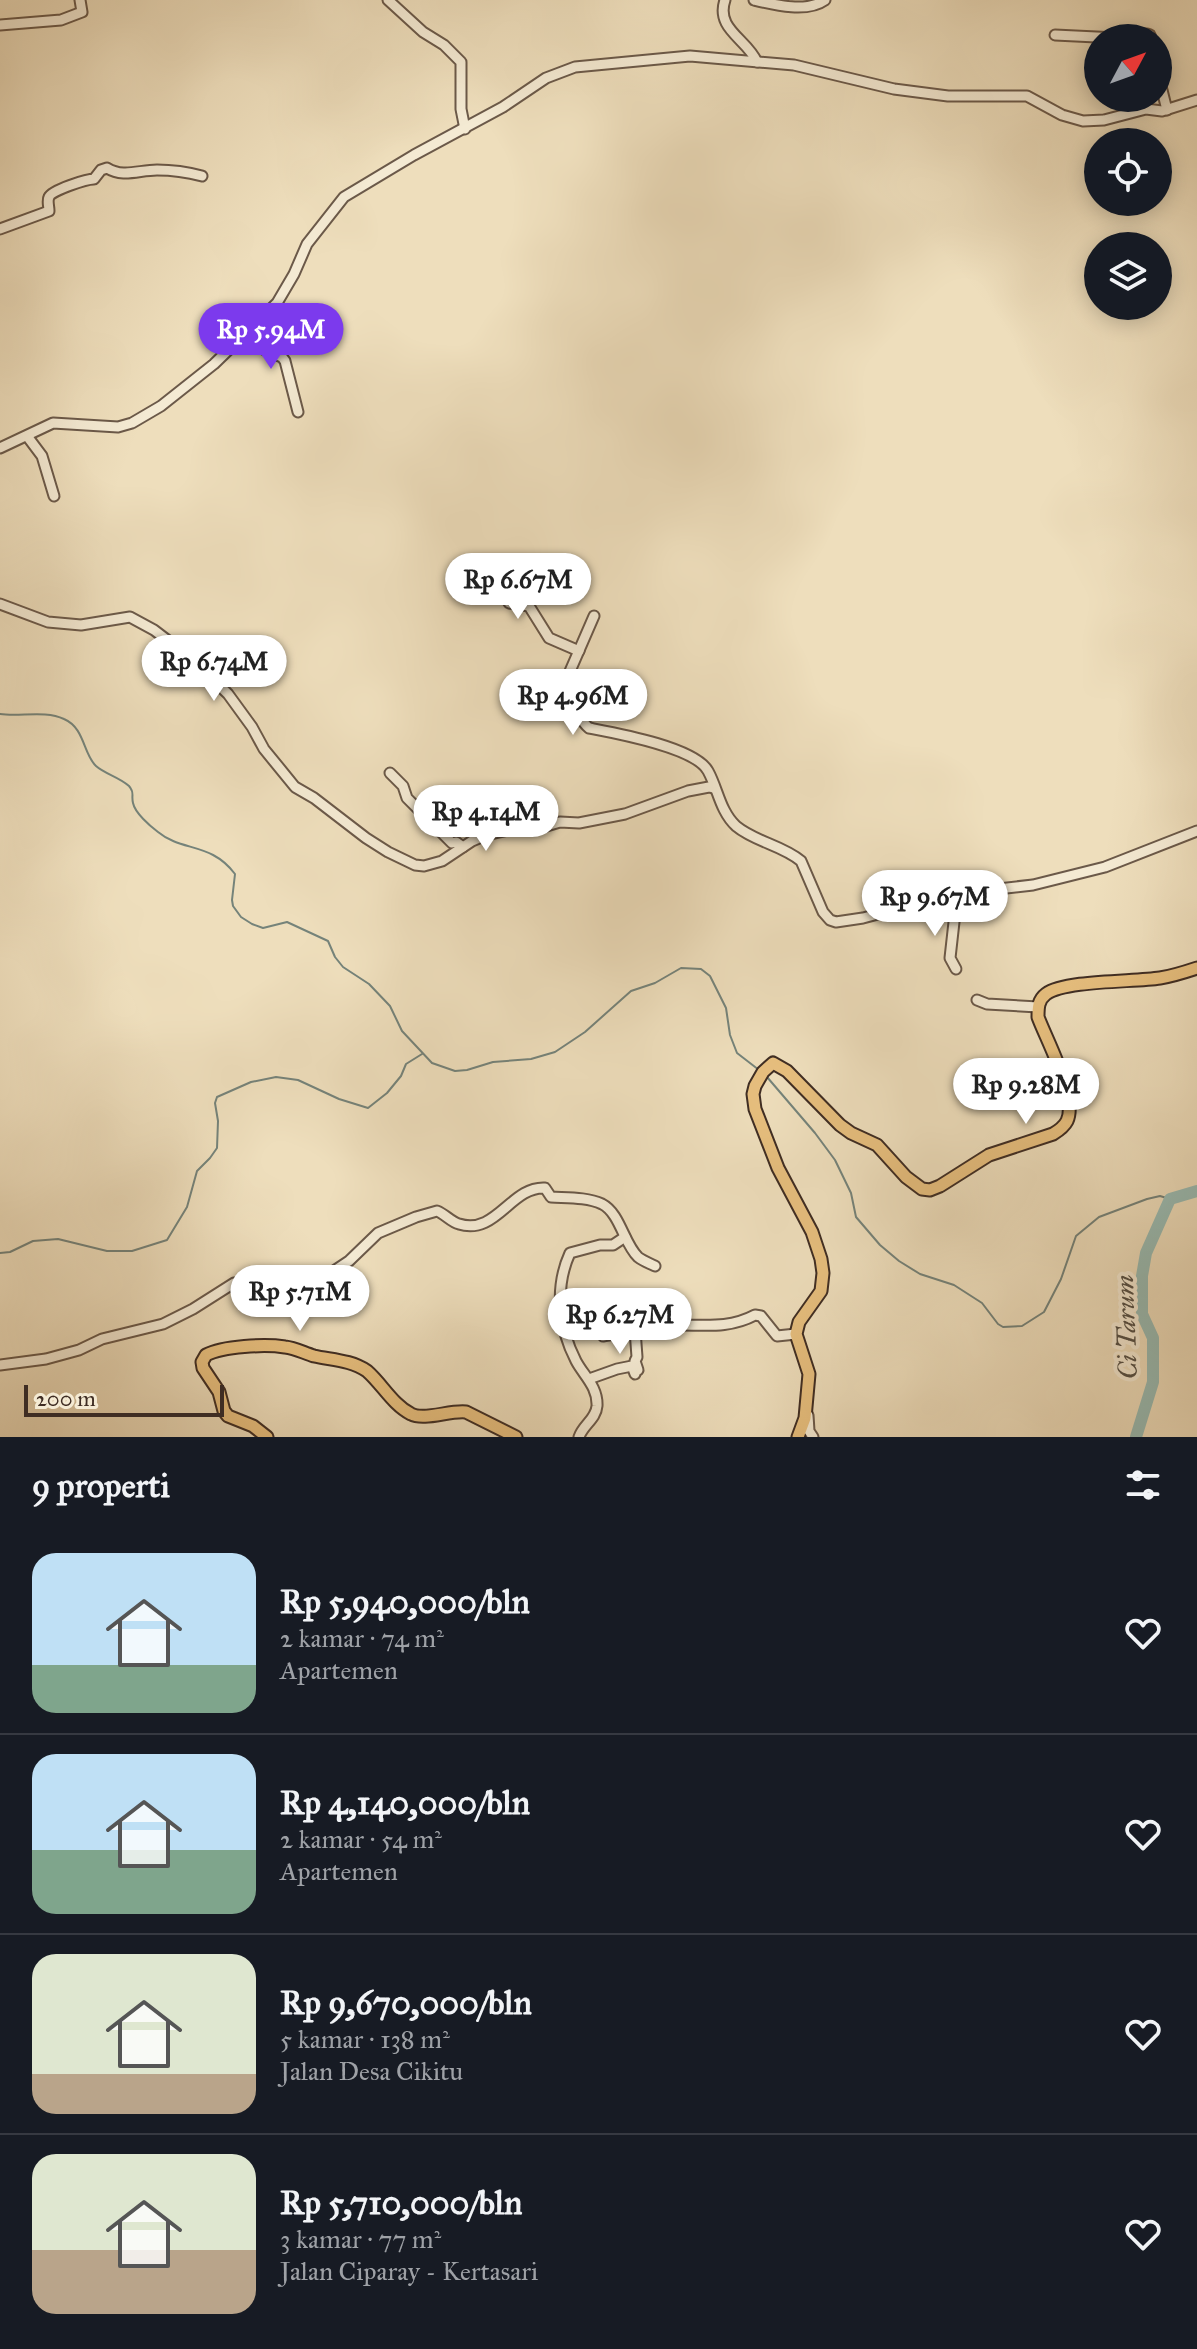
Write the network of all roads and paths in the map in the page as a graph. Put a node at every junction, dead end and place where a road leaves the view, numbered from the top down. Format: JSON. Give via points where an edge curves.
{"nodes":[{"id":1,"x":80,"y":0,"type":"edge"},
{"id":2,"x":388,"y":0,"type":"edge"},
{"id":3,"x":725,"y":0,"type":"edge"},
{"id":4,"x":754,"y":0,"type":"edge"},
{"id":5,"x":825,"y":0,"type":"edge"},
{"id":6,"x":0,"y":25,"type":"edge"},
{"id":7,"x":1055,"y":35,"type":"dead end"},
{"id":8,"x":1084,"y":36,"type":"edge"},
{"id":9,"x":757,"y":62,"type":"junction"},
{"id":10,"x":1197,"y":100,"type":"edge"},
{"id":11,"x":1172,"y":108,"type":"edge"},
{"id":12,"x":1135,"y":112,"type":"edge"},
{"id":13,"x":465,"y":129,"type":"junction"},
{"id":14,"x":202,"y":176,"type":"dead end"},
{"id":15,"x":0,"y":229,"type":"edge"},
{"id":16,"x":246,"y":334,"type":"junction"},
{"id":17,"x":298,"y":412,"type":"dead end"},
{"id":18,"x":27,"y":436,"type":"junction"},
{"id":19,"x":0,"y":448,"type":"edge"},
{"id":20,"x":54,"y":496,"type":"dead end"},
{"id":21,"x":487,"y":561,"type":"dead end"},
{"id":22,"x":0,"y":604,"type":"edge"},
{"id":23,"x":594,"y":616,"type":"dead end"},
{"id":24,"x":579,"y":651,"type":"junction"},
{"id":25,"x":390,"y":773,"type":"dead end"},
{"id":26,"x":713,"y":788,"type":"junction"},
{"id":27,"x":1197,"y":831,"type":"edge"},
{"id":28,"x":463,"y":847,"type":"junction"},
{"id":29,"x":953,"y":894,"type":"junction"},
{"id":30,"x":1197,"y":968,"type":"edge"},
{"id":31,"x":956,"y":969,"type":"dead end"},
{"id":32,"x":977,"y":1000,"type":"dead end"},
{"id":33,"x":1038,"y":1007,"type":"junction"},
{"id":34,"x":625,"y":1237,"type":"junction"},
{"id":35,"x":655,"y":1266,"type":"dead end"},
{"id":36,"x":635,"y":1330,"type":"junction"},
{"id":37,"x":796,"y":1334,"type":"junction"},
{"id":38,"x":603,"y":1336,"type":"dead end"},
{"id":39,"x":629,"y":1358,"type":"junction"},
{"id":40,"x":0,"y":1365,"type":"edge"},
{"id":41,"x":638,"y":1374,"type":"dead end"},
{"id":42,"x":589,"y":1379,"type":"junction"},
{"id":43,"x":806,"y":1408,"type":"junction"},
{"id":44,"x":267,"y":1437,"type":"edge"},
{"id":45,"x":516,"y":1437,"type":"edge"},
{"id":46,"x":579,"y":1437,"type":"edge"},
{"id":47,"x":798,"y":1437,"type":"edge"},
{"id":48,"x":813,"y":1437,"type":"edge"}],
"edges":[{"from":1,"to":6,"type":"street","via":[[82,12],[70,18]]},
{"from":2,"to":13,"type":"street","via":[[461,62]]},
{"from":3,"to":9,"type":"street","via":[[723,17]]},
{"from":4,"to":5,"type":"street","via":[[808,7]]},
{"from":7,"to":8,"type":"street"},
{"from":9,"to":12,"type":"street","via":[[948,96],[1027,96],[1083,121]]},
{"from":9,"to":13,"type":"street","via":[[690,56],[575,67],[546,78]]},
{"from":10,"to":11,"type":"street"},
{"from":13,"to":16,"type":"street","via":[[344,197],[307,244],[277,303]]},
{"from":14,"to":15,"type":"street","via":[[155,170],[120,174],[107,168],[94,179],[52,193],[49,211]]},
{"from":16,"to":17,"type":"street","via":[[266,353],[285,361]]},
{"from":16,"to":18,"type":"street","via":[[182,391],[132,423],[53,423]]},
{"from":18,"to":19,"type":"street"},
{"from":18,"to":20,"type":"street","via":[[42,456]]},
{"from":21,"to":24,"type":"street","via":[[509,603],[529,606],[547,637]]},
{"from":22,"to":28,"type":"street","via":[[48,622],[81,625],[130,617],[192,659],[228,694],[295,787],[366,838],[424,866]]},
{"from":23,"to":24,"type":"street"},
{"from":24,"to":26,"type":"street","via":[[564,685],[580,703],[584,725],[658,743],[700,763]]},
{"from":25,"to":28,"type":"street","via":[[440,832]]},
{"from":26,"to":28,"type":"street","via":[[615,816],[486,835]]},
{"from":26,"to":29,"type":"street","via":[[739,828],[801,861],[830,920],[863,918]]},
{"from":27,"to":29,"type":"street","via":[[1105,867],[1033,885]]},
{"from":29,"to":31,"type":"street","via":[[950,958]]},
{"from":30,"to":33,"type":"main road","via":[[1160,978],[1063,988],[1045,995]]},
{"from":32,"to":33,"type":"street"},
{"from":33,"to":37,"type":"main road","via":[[1065,1085],[1068,1120],[1053,1134],[989,1155],[930,1190],[912,1182],[877,1145],[840,1125],[776,1063],[759,1079],[755,1109],[821,1259],[821,1291]]},
{"from":34,"to":35,"type":"street","via":[[640,1259]]},
{"from":34,"to":40,"type":"street","via":[[605,1205],[551,1197],[538,1188],[486,1223],[462,1225],[437,1211],[388,1228],[340,1268],[303,1286],[234,1283],[163,1324],[46,1359]]},
{"from":34,"to":42,"type":"street","via":[[613,1245],[570,1253],[566,1262],[561,1313],[571,1350]]},
{"from":36,"to":37,"type":"street","via":[[718,1326],[758,1315],[777,1336]]},
{"from":36,"to":38,"type":"street"},
{"from":36,"to":39,"type":"street"},
{"from":37,"to":43,"type":"main road","via":[[809,1374]]},
{"from":39,"to":41,"type":"street"},
{"from":39,"to":42,"type":"street"},
{"from":42,"to":46,"type":"street","via":[[597,1405]]},
{"from":43,"to":47,"type":"main road"},
{"from":43,"to":48,"type":"street"},
{"from":44,"to":45,"type":"main road","via":[[224,1411],[203,1368],[206,1355],[272,1346],[346,1361],[366,1371],[412,1415],[466,1412]]}]}
